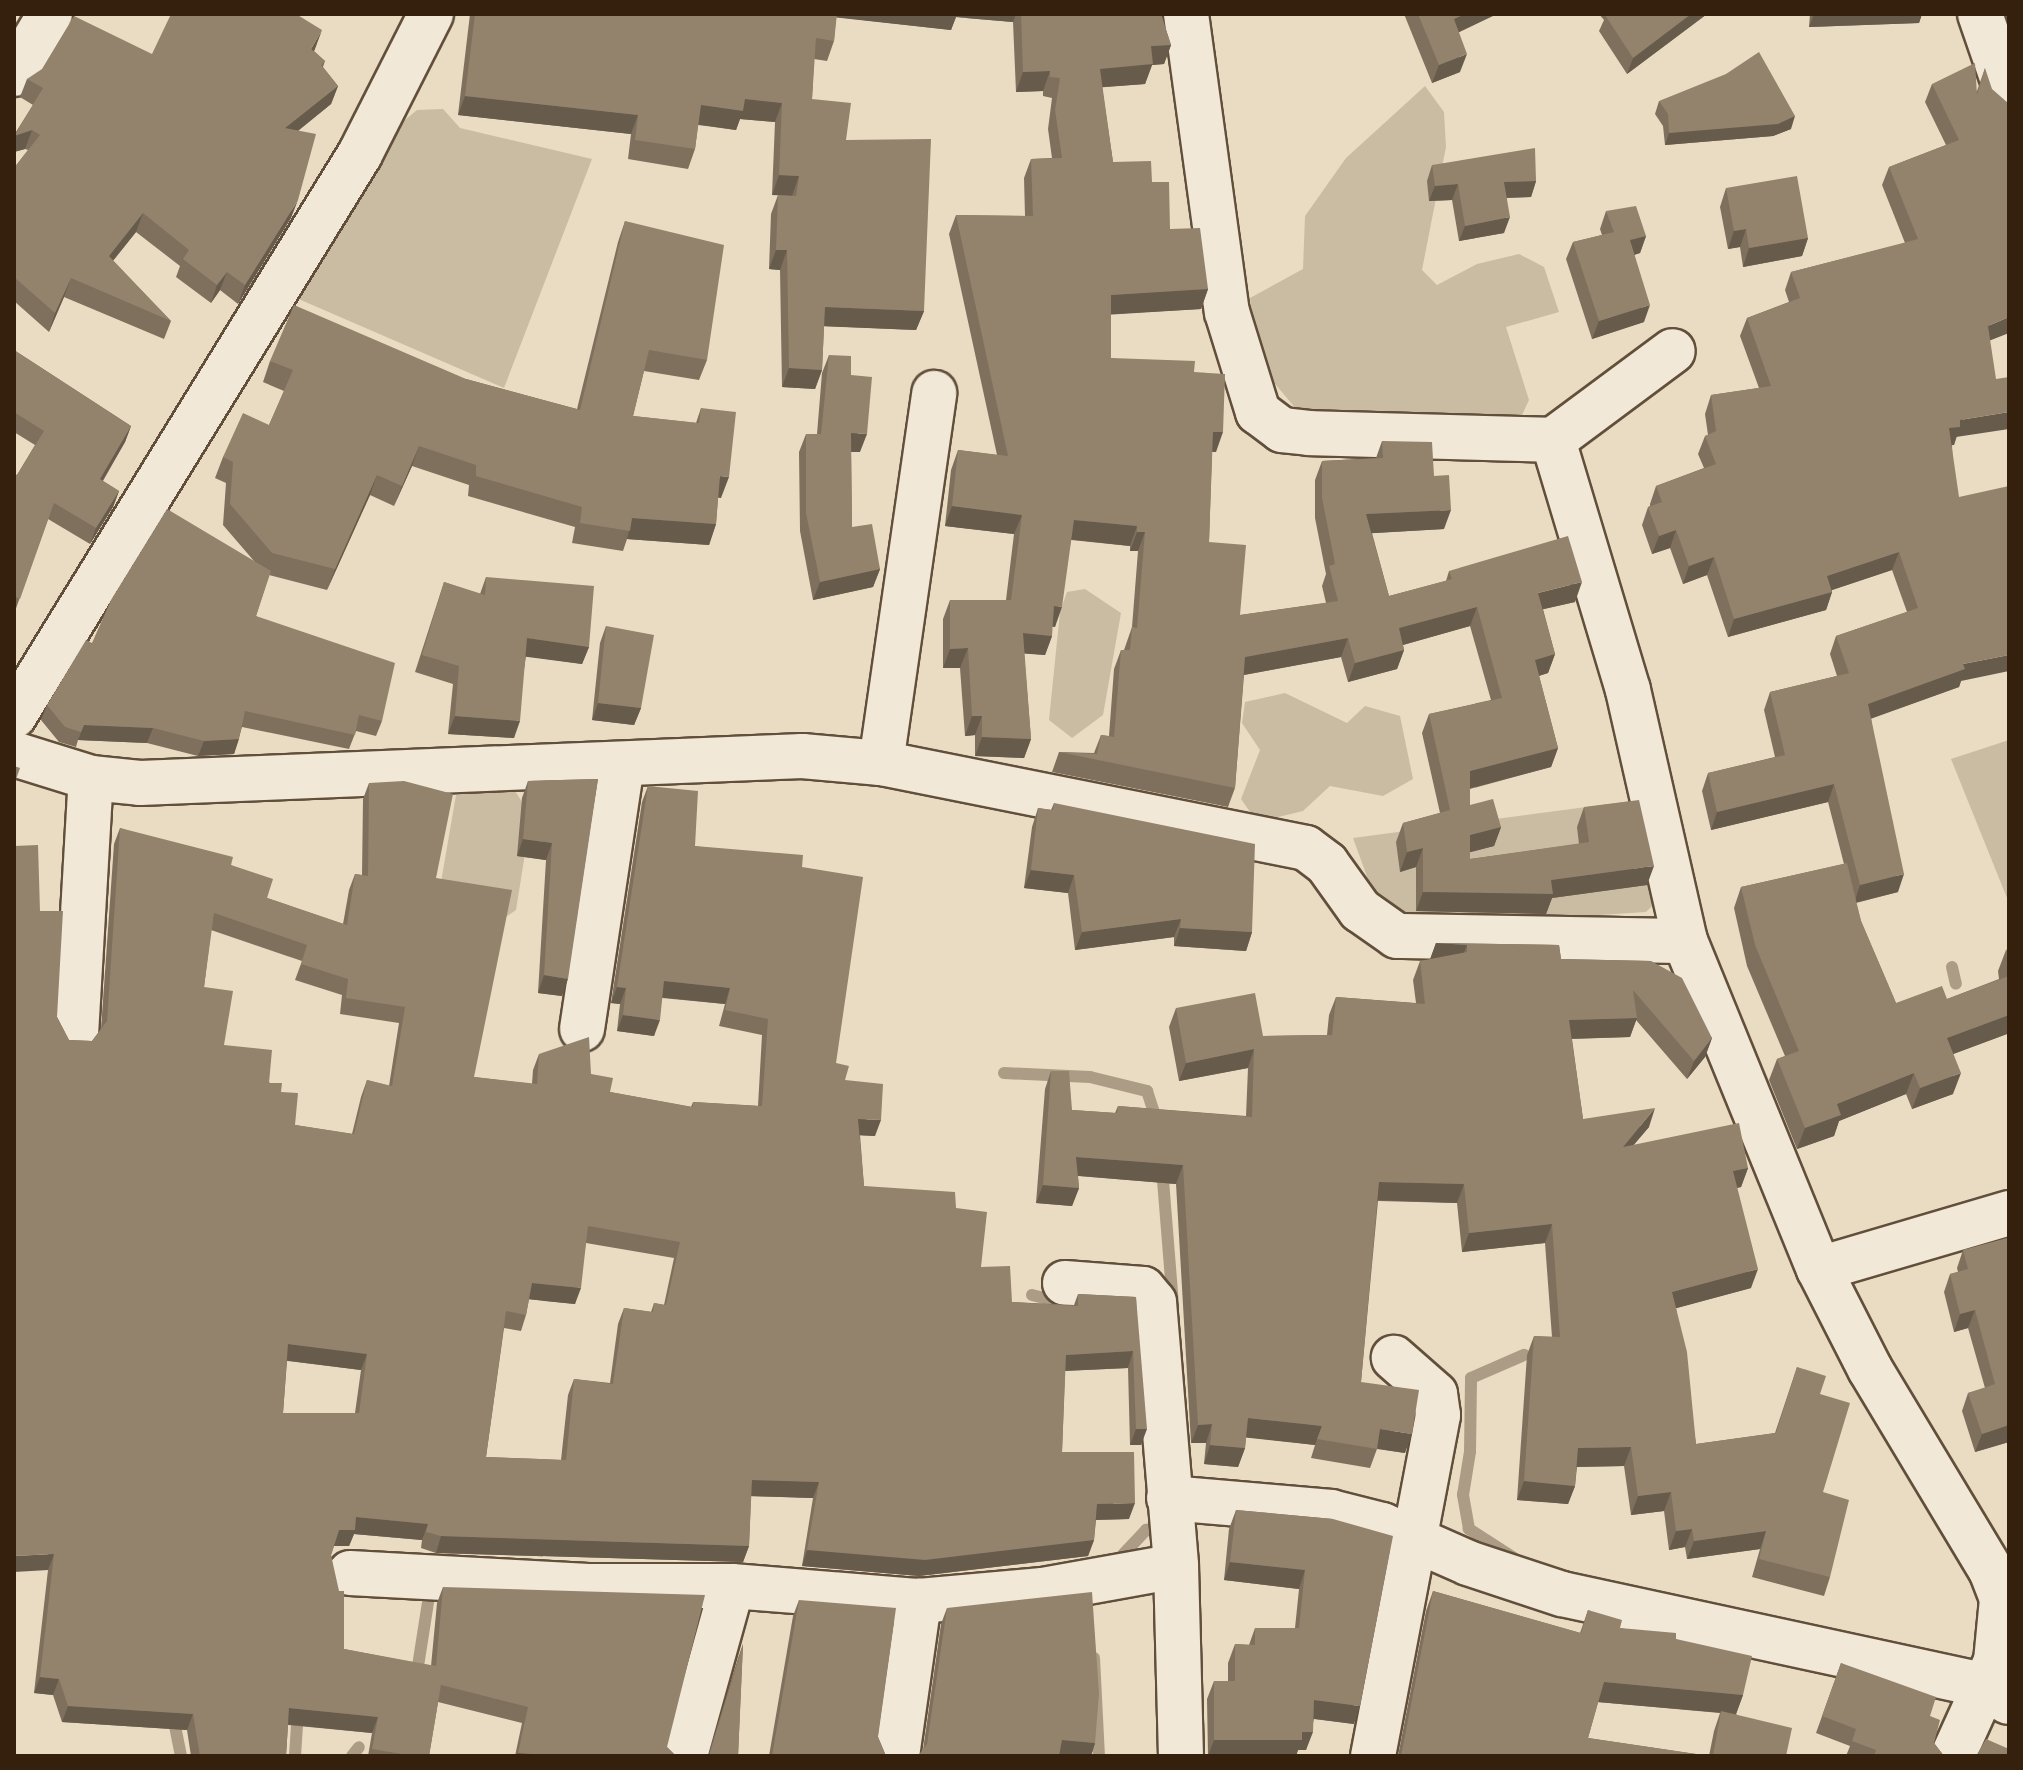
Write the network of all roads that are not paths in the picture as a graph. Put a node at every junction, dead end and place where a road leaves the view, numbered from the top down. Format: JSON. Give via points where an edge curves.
{"nodes":[{"id":1,"x":50,"y":14,"type":"edge"},
{"id":2,"x":431,"y":14,"type":"edge"},
{"id":3,"x":1186,"y":14,"type":"edge"},
{"id":4,"x":1980,"y":14,"type":"edge"},
{"id":5,"x":14,"y":74,"type":"edge"},
{"id":6,"x":2009,"y":98,"type":"edge"},
{"id":7,"x":1673,"y":351,"type":"dead end"},
{"id":8,"x":934,"y":393,"type":"dead end"},
{"id":9,"x":1553,"y":440,"type":"junction"},
{"id":10,"x":14,"y":716,"type":"edge"},
{"id":11,"x":14,"y":754,"type":"edge"},
{"id":12,"x":881,"y":763,"type":"junction"},
{"id":13,"x":622,"y":765,"type":"junction"},
{"id":14,"x":91,"y":778,"type":"junction"},
{"id":15,"x":1685,"y":941,"type":"junction"},
{"id":16,"x":582,"y":1029,"type":"dead end"},
{"id":17,"x":76,"y":1035,"type":"dead end"},
{"id":18,"x":2009,"y":1213,"type":"edge"},
{"id":19,"x":1819,"y":1269,"type":"junction"},
{"id":20,"x":1065,"y":1283,"type":"dead end"},
{"id":21,"x":1394,"y":1358,"type":"dead end"},
{"id":22,"x":1169,"y":1498,"type":"junction"},
{"id":23,"x":1418,"y":1540,"type":"junction"},
{"id":24,"x":1176,"y":1566,"type":"junction"},
{"id":25,"x":350,"y":1573,"type":"dead end"},
{"id":26,"x":732,"y":1586,"type":"junction"},
{"id":27,"x":919,"y":1601,"type":"junction"},
{"id":28,"x":1998,"y":1694,"type":"edge"},
{"id":29,"x":685,"y":1756,"type":"edge"},
{"id":30,"x":897,"y":1756,"type":"edge"},
{"id":31,"x":1181,"y":1756,"type":"edge"},
{"id":32,"x":1373,"y":1756,"type":"edge"},
{"id":33,"x":1953,"y":1756,"type":"edge"}],
"edges":[{"from":1,"to":5,"type":"street"},
{"from":2,"to":10,"type":"street","via":[[360,154]]},
{"from":3,"to":9,"type":"street","via":[[1227,312],[1258,412],[1282,430],[1309,433]]},
{"from":4,"to":6,"type":"street"},
{"from":7,"to":9,"type":"street"},
{"from":8,"to":12,"type":"street"},
{"from":9,"to":15,"type":"street","via":[[1628,690]]},
{"from":11,"to":14,"type":"street"},
{"from":12,"to":13,"type":"street","via":[[802,756]]},
{"from":12,"to":15,"type":"street","via":[[1306,848],[1327,864],[1360,910],[1397,936]]},
{"from":13,"to":14,"type":"street","via":[[140,783]]},
{"from":13,"to":16,"type":"street"},
{"from":14,"to":17,"type":"street"},
{"from":15,"to":19,"type":"street"},
{"from":18,"to":19,"type":"street"},
{"from":19,"to":28,"type":"street","via":[[1870,1369],[1997,1585],[2003,1630]]},
{"from":20,"to":22,"type":"street","via":[[1143,1289],[1154,1302]]},
{"from":21,"to":23,"type":"street","via":[[1435,1394],[1438,1415]]},
{"from":22,"to":23,"type":"street","via":[[1331,1512]]},
{"from":22,"to":24,"type":"street"},
{"from":23,"to":28,"type":"street","via":[[1516,1580],[1614,1608],[1714,1624]]},
{"from":23,"to":32,"type":"street"},
{"from":24,"to":27,"type":"street","via":[[1043,1590]]},
{"from":24,"to":31,"type":"street"},
{"from":25,"to":26,"type":"street","via":[[652,1598]]},
{"from":26,"to":27,"type":"street"},
{"from":26,"to":29,"type":"street"},
{"from":27,"to":30,"type":"street"},
{"from":28,"to":33,"type":"street"}]}
